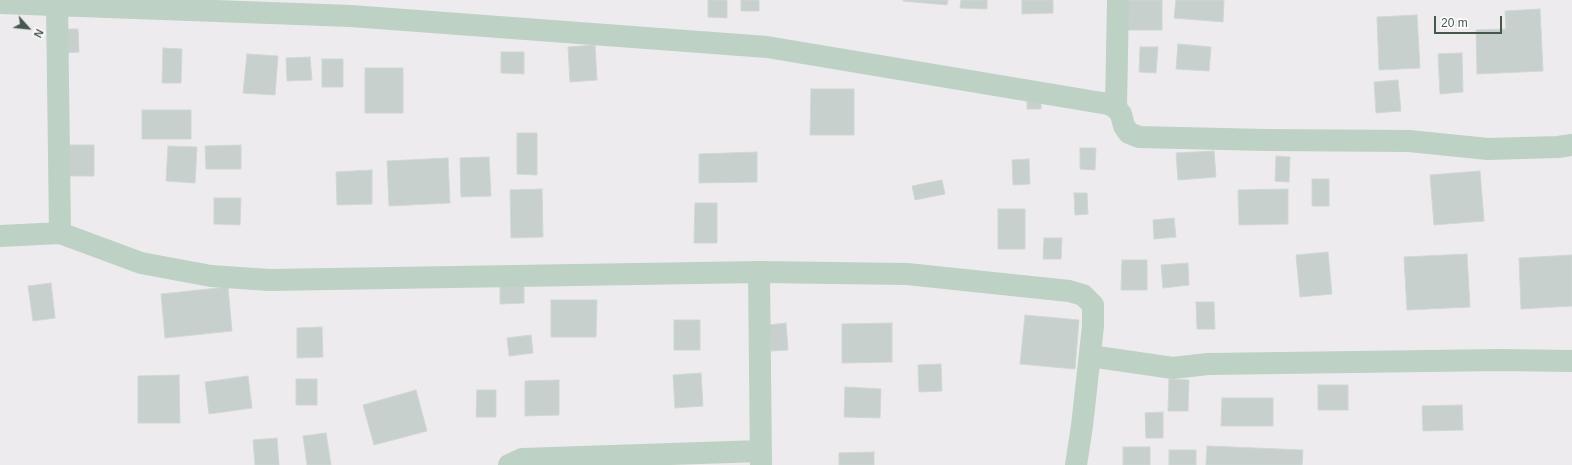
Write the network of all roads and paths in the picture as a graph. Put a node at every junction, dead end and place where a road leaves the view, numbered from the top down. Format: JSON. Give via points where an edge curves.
{"nodes":[{"id":1,"x":1118,"y":0,"type":"edge"},
{"id":2,"x":0,"y":3,"type":"edge"},
{"id":3,"x":57,"y":5,"type":"junction"},
{"id":4,"x":1116,"y":108,"type":"junction"},
{"id":5,"x":1572,"y":145,"type":"edge"},
{"id":6,"x":60,"y":233,"type":"junction"},
{"id":7,"x":0,"y":236,"type":"edge"},
{"id":8,"x":759,"y":272,"type":"junction"},
{"id":9,"x":1090,"y":356,"type":"junction"},
{"id":10,"x":1572,"y":361,"type":"edge"},
{"id":11,"x":761,"y":458,"type":"edge"},
{"id":12,"x":509,"y":465,"type":"edge"},
{"id":13,"x":1076,"y":465,"type":"edge"}],
"edges":[{"from":1,"to":4,"type":"street"},
{"from":2,"to":3,"type":"street"},
{"from":3,"to":4,"type":"street","via":[[351,16],[767,47],[1108,104]]},
{"from":3,"to":6,"type":"street"},
{"from":4,"to":5,"type":"street","via":[[1129,133],[1139,137],[1409,140],[1488,149]]},
{"from":6,"to":7,"type":"street"},
{"from":6,"to":8,"type":"street","via":[[141,263],[211,276],[269,280]]},
{"from":8,"to":9,"type":"street","via":[[907,274],[1069,291],[1083,295],[1093,305]]},
{"from":8,"to":11,"type":"street"},
{"from":9,"to":10,"type":"street","via":[[1173,368],[1208,364]]},
{"from":9,"to":13,"type":"street"},
{"from":11,"to":12,"type":"street","via":[[522,459]]}]}
